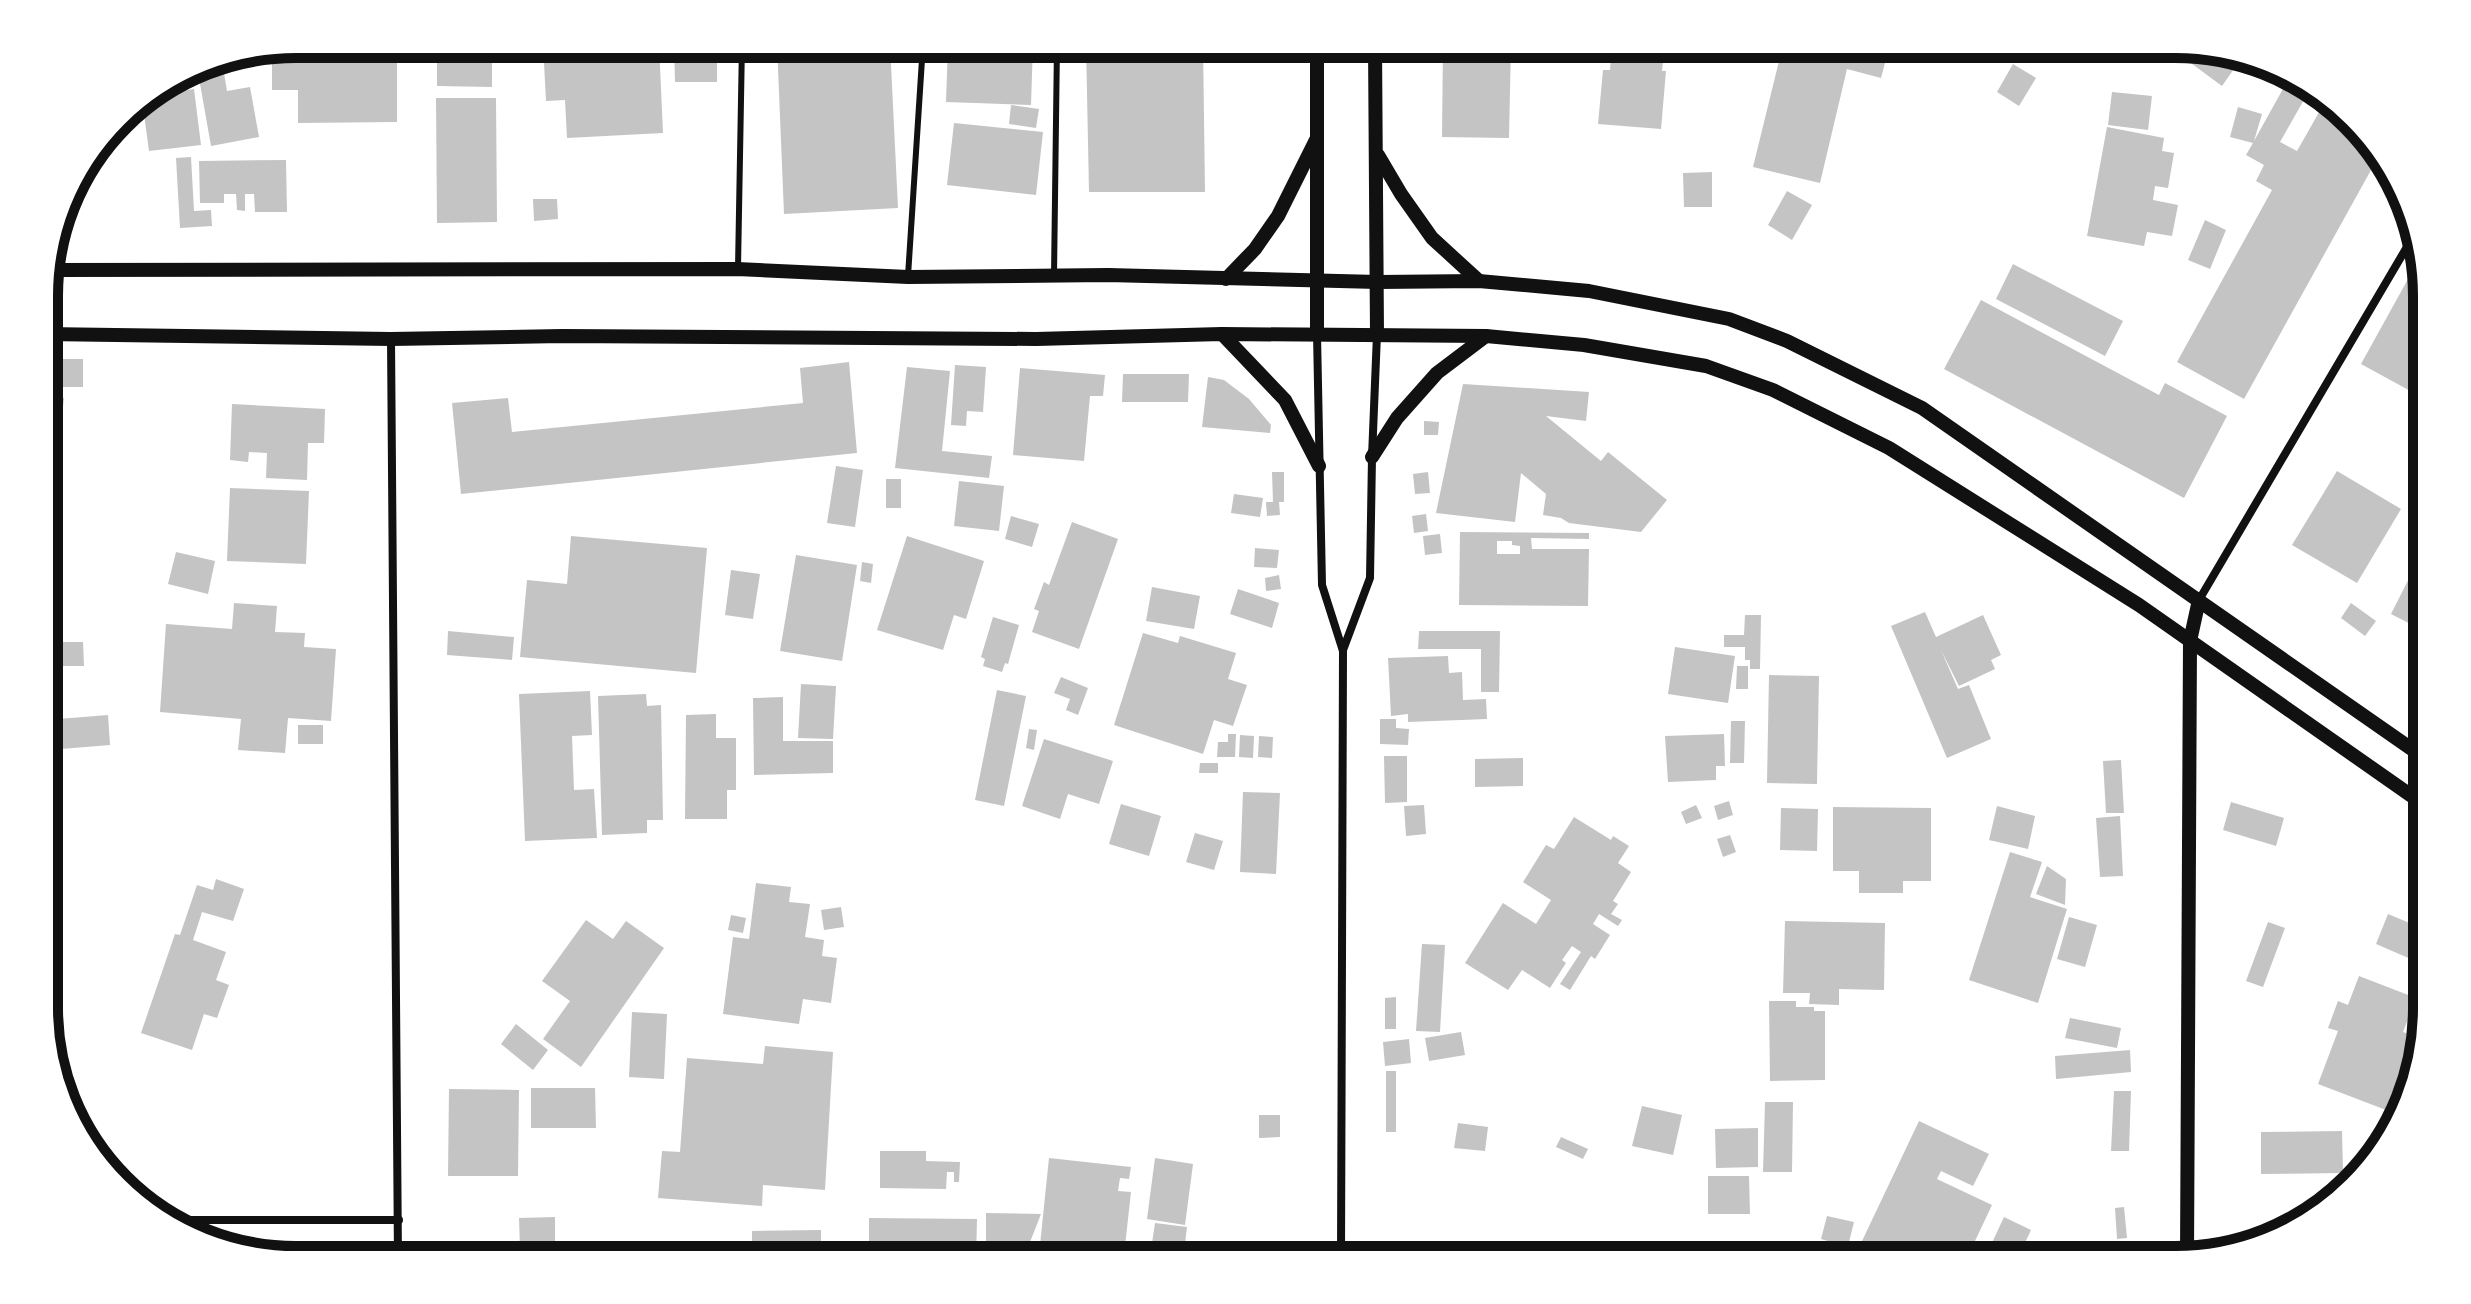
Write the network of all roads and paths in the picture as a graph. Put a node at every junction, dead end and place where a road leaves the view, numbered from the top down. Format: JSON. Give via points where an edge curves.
{"nodes":[{"id":1,"x":1317,"y":58,"type":"edge"},
{"id":2,"x":1375,"y":58,"type":"edge"},
{"id":3,"x":742,"y":59,"type":"edge"},
{"id":4,"x":922,"y":59,"type":"edge"},
{"id":5,"x":1057,"y":59,"type":"edge"},
{"id":6,"x":1318,"y":136,"type":"junction"},
{"id":7,"x":1376,"y":153,"type":"junction"},
{"id":8,"x":2407,"y":246,"type":"edge"},
{"id":9,"x":737,"y":269,"type":"junction"},
{"id":10,"x":60,"y":270,"type":"edge"},
{"id":11,"x":908,"y":277,"type":"junction"},
{"id":12,"x":1054,"y":277,"type":"junction"},
{"id":13,"x":1226,"y":279,"type":"junction"},
{"id":14,"x":1317,"y":281,"type":"junction"},
{"id":15,"x":1479,"y":281,"type":"junction"},
{"id":16,"x":1378,"y":282,"type":"junction"},
{"id":17,"x":59,"y":334,"type":"edge"},
{"id":18,"x":1222,"y":334,"type":"junction"},
{"id":19,"x":1317,"y":334,"type":"junction"},
{"id":20,"x":1377,"y":334,"type":"junction"},
{"id":21,"x":1486,"y":336,"type":"junction"},
{"id":22,"x":391,"y":339,"type":"junction"},
{"id":23,"x":1372,"y":457,"type":"junction"},
{"id":24,"x":1319,"y":466,"type":"junction"},
{"id":25,"x":2199,"y":600,"type":"junction"},
{"id":26,"x":2190,"y":641,"type":"junction"},
{"id":27,"x":1343,"y":651,"type":"junction"},
{"id":28,"x":2413,"y":750,"type":"edge"},
{"id":29,"x":2413,"y":797,"type":"edge"},
{"id":30,"x":189,"y":1220,"type":"edge"},
{"id":31,"x":399,"y":1220,"type":"junction"},
{"id":32,"x":1341,"y":1245,"type":"edge"},
{"id":33,"x":2187,"y":1245,"type":"edge"},
{"id":34,"x":398,"y":1246,"type":"edge"}],
"edges":[{"from":1,"to":6,"type":"street"},
{"from":2,"to":7,"type":"street"},
{"from":3,"to":9,"type":"lane"},
{"from":4,"to":11,"type":"lane"},
{"from":5,"to":12,"type":"lane"},
{"from":6,"to":13,"type":"street","via":[[1278,216]]},
{"from":6,"to":14,"type":"street"},
{"from":7,"to":15,"type":"street","via":[[1432,238]]},
{"from":7,"to":16,"type":"street"},
{"from":8,"to":25,"type":"street"},
{"from":9,"to":10,"type":"street"},
{"from":9,"to":11,"type":"street"},
{"from":11,"to":12,"type":"street"},
{"from":12,"to":13,"type":"street"},
{"from":13,"to":14,"type":"street"},
{"from":14,"to":16,"type":"street"},
{"from":14,"to":19,"type":"street"},
{"from":15,"to":16,"type":"street"},
{"from":15,"to":25,"type":"street","via":[[1589,291],[1729,319],[1787,341],[1922,408]]},
{"from":16,"to":20,"type":"street"},
{"from":17,"to":22,"type":"street"},
{"from":18,"to":19,"type":"street"},
{"from":18,"to":22,"type":"street"},
{"from":18,"to":24,"type":"street","via":[[1285,400]]},
{"from":19,"to":20,"type":"street"},
{"from":19,"to":24,"type":"street"},
{"from":20,"to":21,"type":"street"},
{"from":20,"to":23,"type":"street"},
{"from":21,"to":23,"type":"street","via":[[1437,373],[1397,418]]},
{"from":21,"to":26,"type":"street","via":[[1584,345],[1706,366],[1773,390],[1889,448]]},
{"from":22,"to":31,"type":"street"},
{"from":23,"to":27,"type":"street","via":[[1370,578]]},
{"from":24,"to":27,"type":"street","via":[[1322,585]]},
{"from":25,"to":26,"type":"street"},
{"from":25,"to":28,"type":"street"},
{"from":26,"to":29,"type":"street"},
{"from":26,"to":33,"type":"street"},
{"from":27,"to":32,"type":"street"},
{"from":30,"to":31,"type":"street"},
{"from":31,"to":34,"type":"street"}]}
